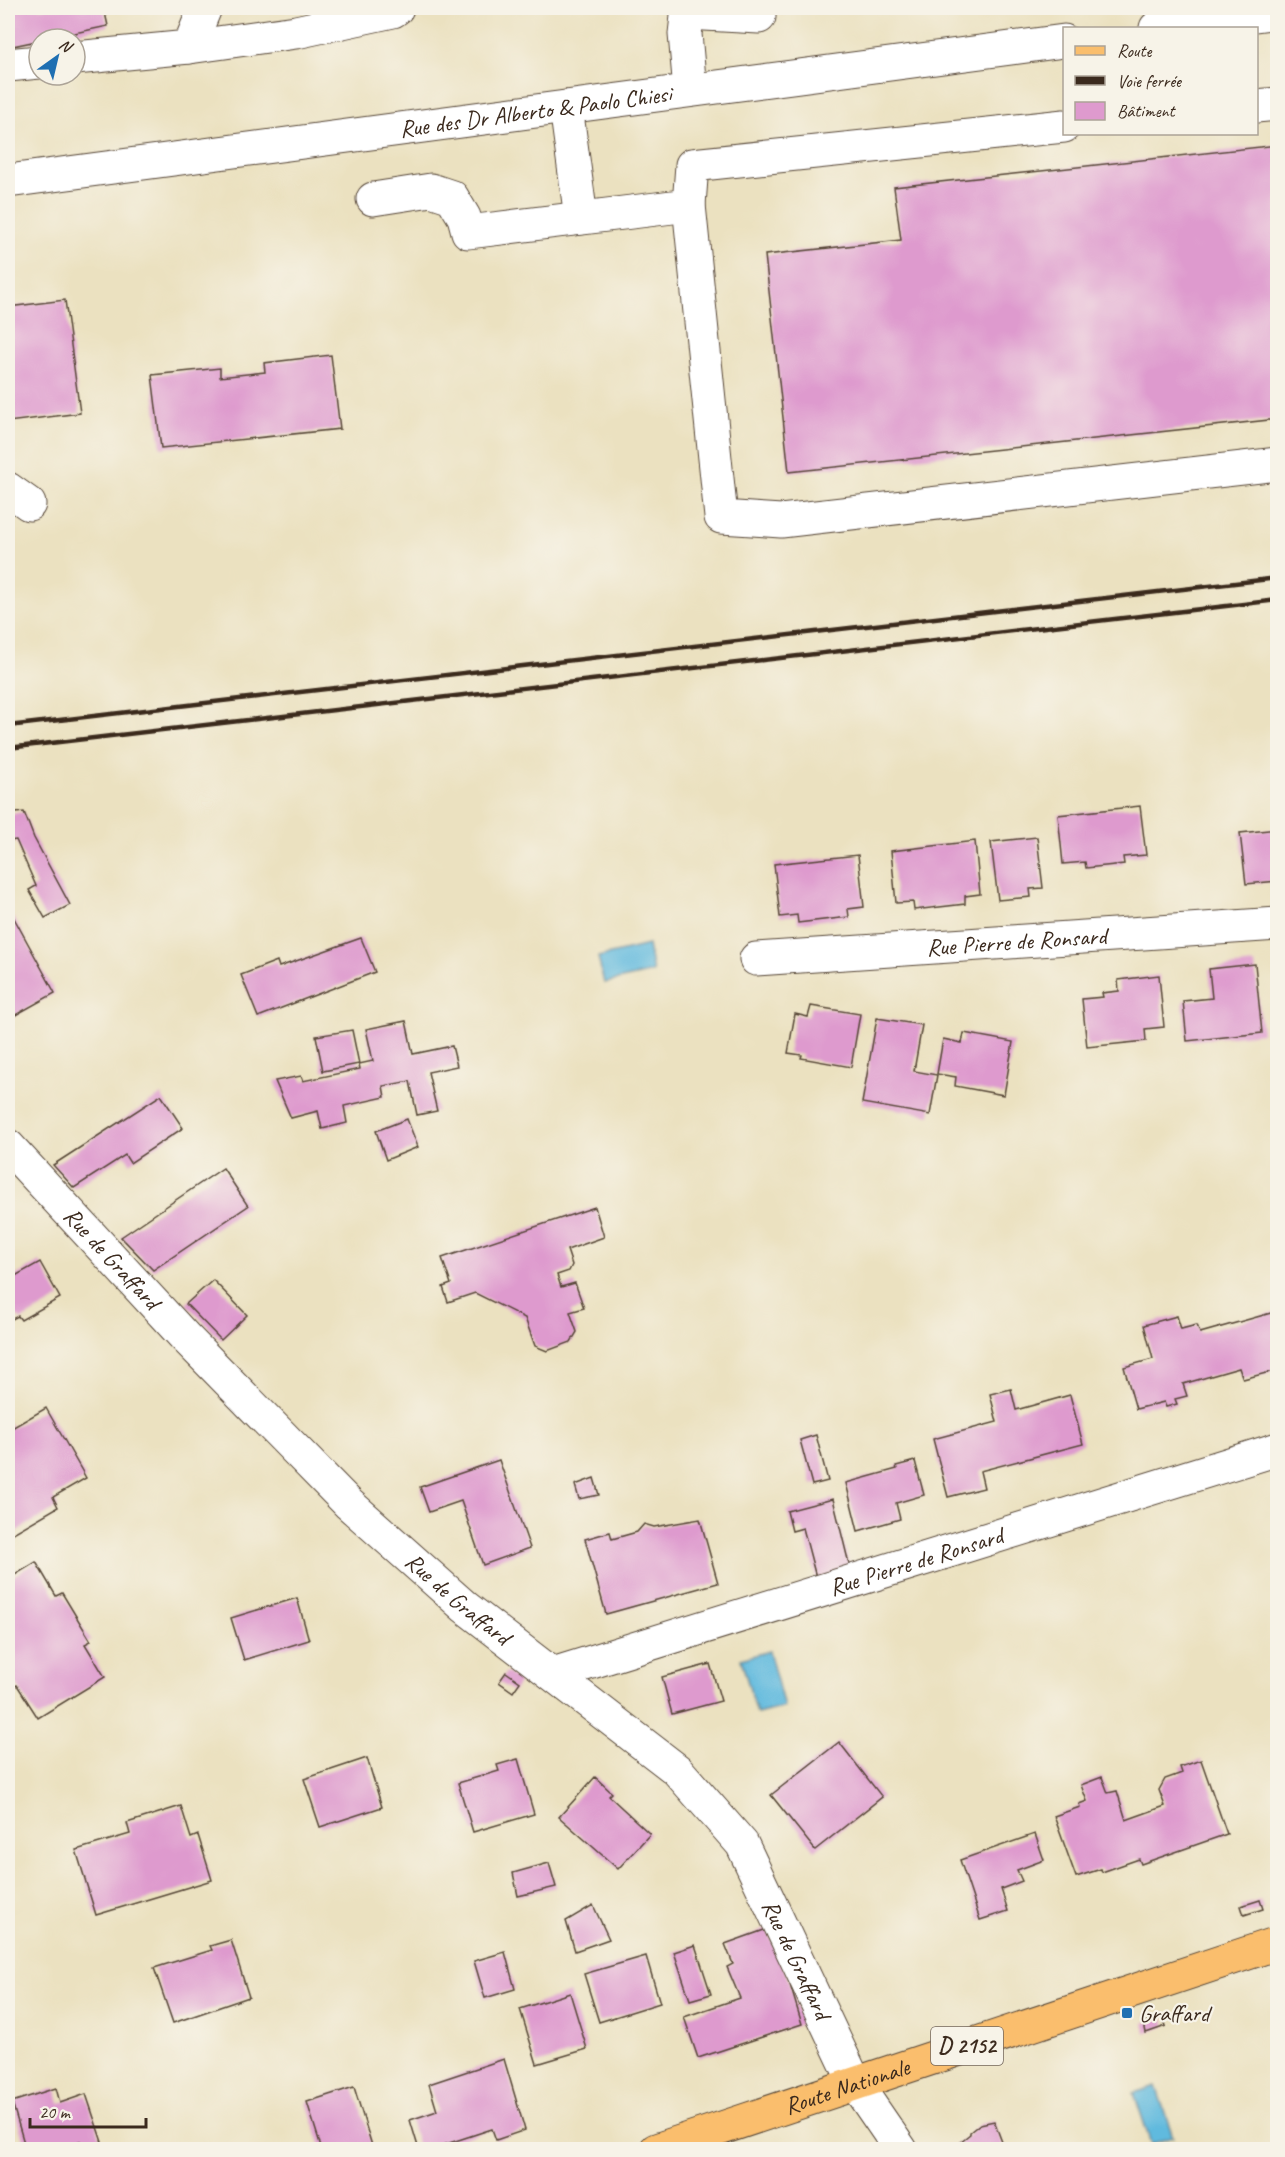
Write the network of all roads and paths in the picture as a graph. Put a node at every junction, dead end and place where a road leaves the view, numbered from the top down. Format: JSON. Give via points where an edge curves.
{"nodes":[{"id":1,"x":205,"y":8,"type":"edge"},
{"id":2,"x":397,"y":8,"type":"edge"},
{"id":3,"x":759,"y":8,"type":"edge"},
{"id":4,"x":688,"y":10,"type":"edge"},
{"id":5,"x":1278,"y":12,"type":"edge"},
{"id":6,"x":1164,"y":27,"type":"edge"},
{"id":7,"x":1063,"y":41,"type":"edge"},
{"id":8,"x":189,"y":47,"type":"junction"},
{"id":9,"x":87,"y":57,"type":"edge"},
{"id":10,"x":27,"y":63,"type":"edge"},
{"id":11,"x":8,"y":65,"type":"edge"},
{"id":12,"x":690,"y":90,"type":"junction"},
{"id":13,"x":1278,"y":104,"type":"edge"},
{"id":14,"x":1258,"y":106,"type":"edge"},
{"id":15,"x":567,"y":107,"type":"junction"},
{"id":16,"x":1063,"y":126,"type":"edge"},
{"id":17,"x":8,"y":181,"type":"edge"},
{"id":18,"x":373,"y":199,"type":"dead end"},
{"id":19,"x":689,"y":205,"type":"junction"},
{"id":20,"x":581,"y":218,"type":"junction"},
{"id":21,"x":1278,"y":464,"type":"edge"},
{"id":22,"x":1278,"y":924,"type":"edge"},
{"id":23,"x":756,"y":959,"type":"dead end"},
{"id":24,"x":8,"y":1146,"type":"edge"},
{"id":25,"x":1278,"y":1449,"type":"edge"},
{"id":26,"x":553,"y":1674,"type":"junction"},
{"id":27,"x":1278,"y":1943,"type":"edge"},
{"id":28,"x":855,"y":2083,"type":"junction"},
{"id":29,"x":656,"y":2150,"type":"edge"},
{"id":30,"x":901,"y":2150,"type":"edge"}],
"edges":[{"from":1,"to":8,"type":"street"},
{"from":2,"to":8,"type":"street","via":[[296,32]]},
{"from":3,"to":4,"type":"street","via":[[759,17]]},
{"from":4,"to":12,"type":"street","via":[[685,34]]},
{"from":5,"to":6,"type":"street"},
{"from":7,"to":12,"type":"street","name":"Rue des Dr Alberto & Paolo Chiesi"},
{"from":8,"to":9,"type":"street"},
{"from":10,"to":11,"type":"street"},
{"from":12,"to":15,"type":"street","name":"Rue des Dr Alberto & Paolo Chiesi"},
{"from":13,"to":14,"type":"street"},
{"from":15,"to":17,"type":"street","name":"Rue des Dr Alberto & Paolo Chiesi"},
{"from":15,"to":20,"type":"street"},
{"from":16,"to":19,"type":"street","via":[[692,165]]},
{"from":18,"to":20,"type":"street","via":[[431,190],[452,197],[468,232]]},
{"from":19,"to":20,"type":"street"},
{"from":19,"to":21,"type":"street","via":[[721,517],[781,521]]},
{"from":22,"to":23,"type":"street","name":"Rue Pierre de Ronsard"},
{"from":24,"to":26,"type":"street","name":"Rue de Graffard","via":[[184,1336],[349,1504],[465,1607]]},
{"from":25,"to":26,"type":"street","name":"Rue Pierre de Ronsard"},
{"from":26,"to":28,"type":"street","name":"Rue de Graffard","via":[[677,1770],[742,1844]]},
{"from":27,"to":28,"type":"main road","name":"Route Nationale","number":"D 2152"},
{"from":28,"to":29,"type":"main road","name":"Route Nationale","number":"D 2152"},
{"from":28,"to":30,"type":"street","name":"Rue de Graffard"}]}
